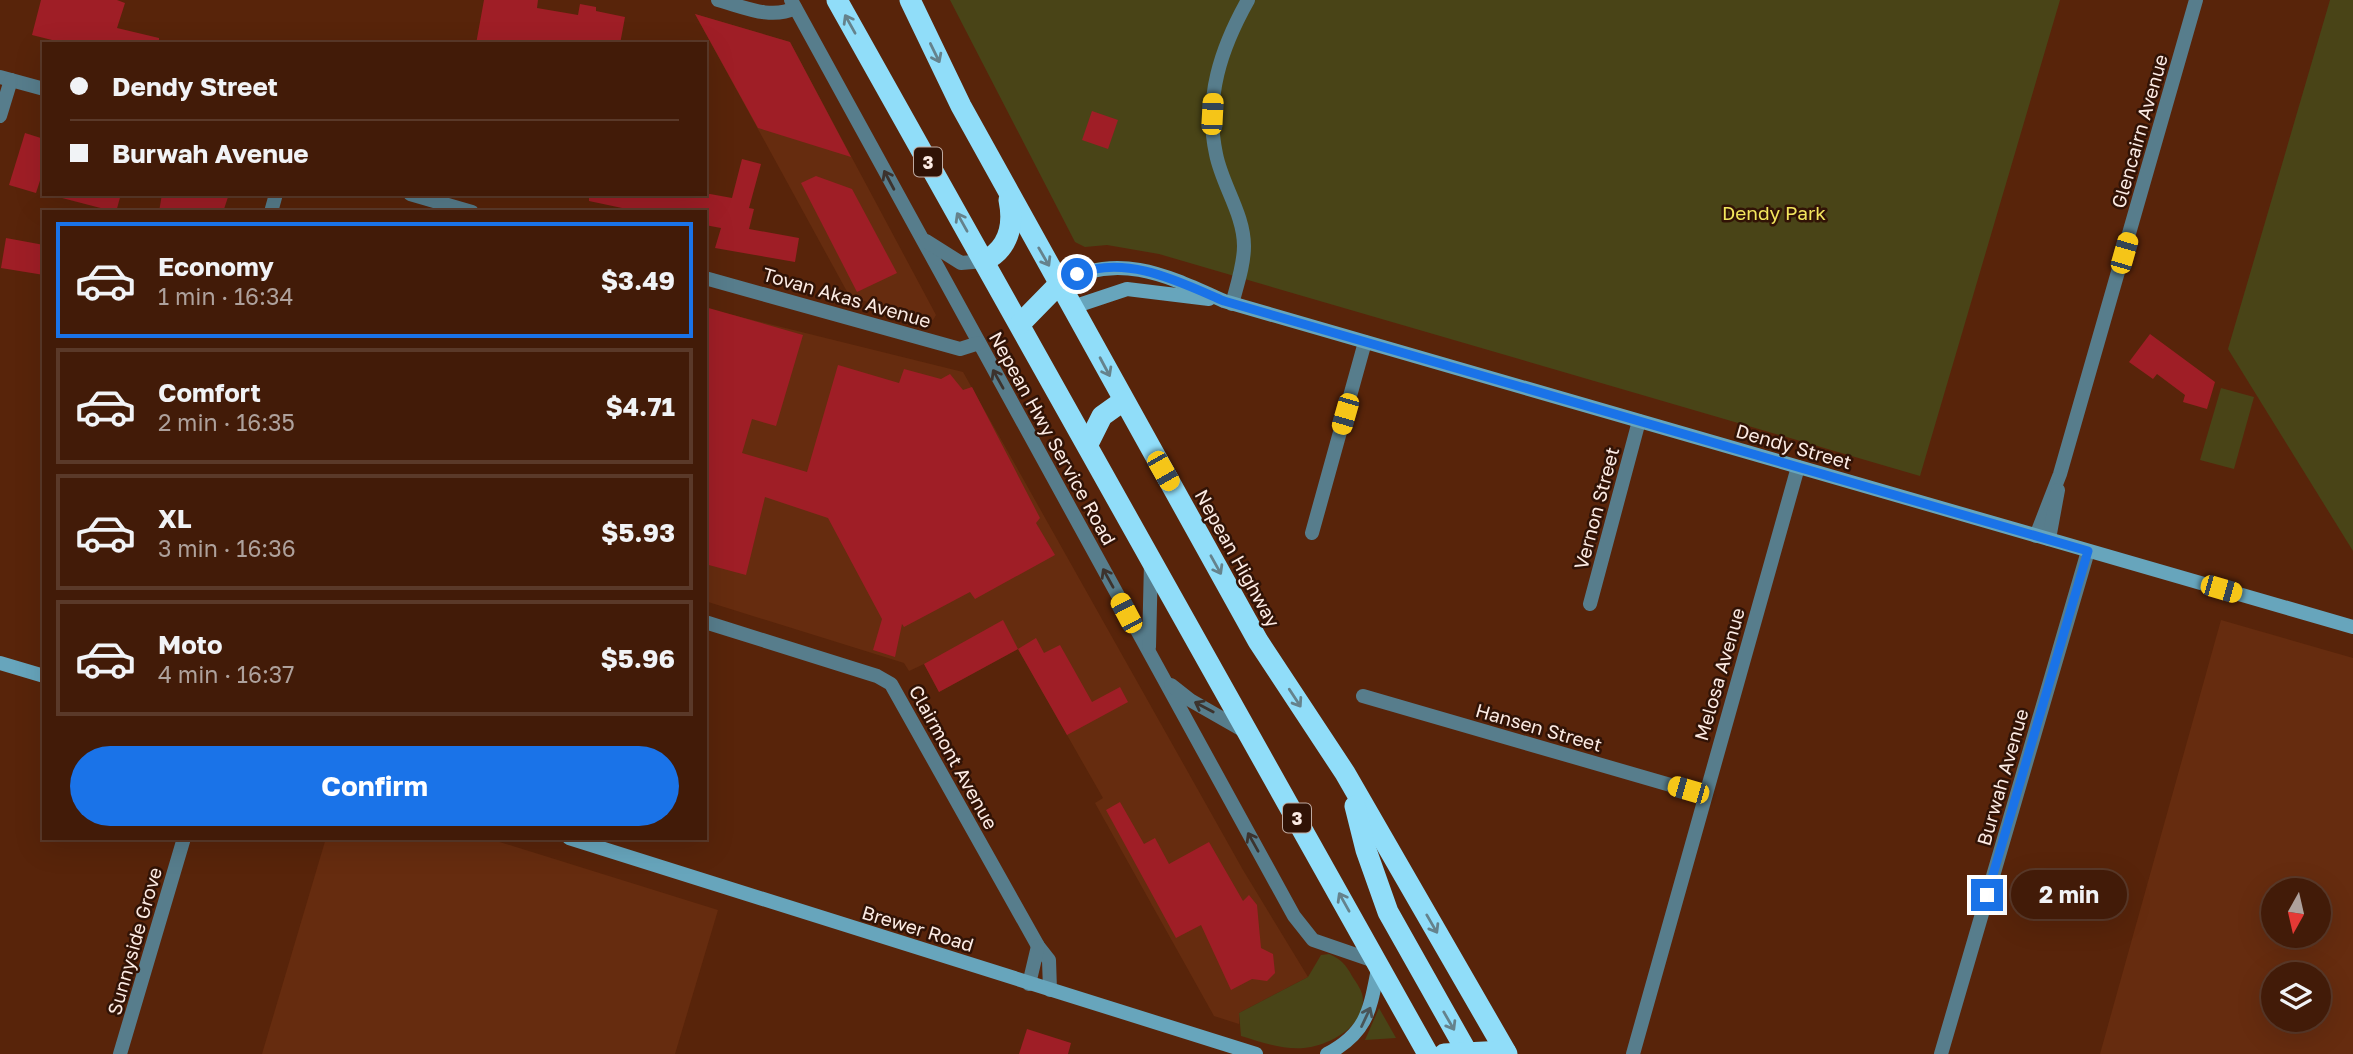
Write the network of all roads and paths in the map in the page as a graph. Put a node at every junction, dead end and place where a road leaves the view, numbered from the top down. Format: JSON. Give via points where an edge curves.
{"nodes":[{"id":1,"x":719,"y":0,"type":"edge"},
{"id":2,"x":837,"y":0,"type":"edge"},
{"id":3,"x":910,"y":0,"type":"edge"},
{"id":4,"x":1248,"y":0,"type":"edge"},
{"id":5,"x":2196,"y":0,"type":"edge"},
{"id":6,"x":793,"y":4,"type":"edge"},
{"id":7,"x":5,"y":78,"type":"edge"},
{"id":8,"x":42,"y":88,"type":"edge"},
{"id":9,"x":0,"y":116,"type":"edge"},
{"id":10,"x":1006,"y":187,"type":"junction"},
{"id":11,"x":417,"y":196,"type":"edge"},
{"id":12,"x":465,"y":210,"type":"edge"},
{"id":13,"x":919,"y":236,"type":"junction"},
{"id":14,"x":984,"y":261,"type":"junction"},
{"id":15,"x":707,"y":279,"type":"edge"},
{"id":16,"x":1060,"y":283,"type":"junction"},
{"id":17,"x":1228,"y":302,"type":"junction"},
{"id":18,"x":1073,"y":307,"type":"junction"},
{"id":19,"x":1020,"y":324,"type":"junction"},
{"id":20,"x":1365,"y":342,"type":"junction"},
{"id":21,"x":979,"y":343,"type":"junction"},
{"id":22,"x":1123,"y":401,"type":"junction"},
{"id":23,"x":1639,"y":421,"type":"junction"},
{"id":24,"x":1088,"y":444,"type":"junction"},
{"id":25,"x":1798,"y":467,"type":"junction"},
{"id":26,"x":1312,"y":533,"type":"dead end"},
{"id":27,"x":2043,"y":538,"type":"junction"},
{"id":28,"x":2088,"y":551,"type":"junction"},
{"id":29,"x":1150,"y":557,"type":"junction"},
{"id":30,"x":1590,"y":604,"type":"dead end"},
{"id":31,"x":707,"y":623,"type":"edge"},
{"id":32,"x":2353,"y":627,"type":"edge"},
{"id":33,"x":1152,"y":659,"type":"junction"},
{"id":34,"x":0,"y":663,"type":"edge"},
{"id":35,"x":42,"y":675,"type":"edge"},
{"id":36,"x":1162,"y":676,"type":"junction"},
{"id":37,"x":1363,"y":696,"type":"dead end"},
{"id":38,"x":1250,"y":734,"type":"junction"},
{"id":39,"x":1348,"y":781,"type":"junction"},
{"id":40,"x":1705,"y":795,"type":"junction"},
{"id":41,"x":183,"y":840,"type":"edge"},
{"id":42,"x":575,"y":840,"type":"edge"},
{"id":43,"x":1038,"y":946,"type":"junction"},
{"id":44,"x":1407,"y":947,"type":"junction"},
{"id":45,"x":1378,"y":963,"type":"junction"},
{"id":46,"x":1029,"y":984,"type":"junction"},
{"id":47,"x":1050,"y":990,"type":"junction"},
{"id":48,"x":1506,"y":1052,"type":"edge"},
{"id":49,"x":1468,"y":1053,"type":"edge"},
{"id":50,"x":120,"y":1054,"type":"edge"},
{"id":51,"x":1256,"y":1054,"type":"edge"},
{"id":52,"x":1327,"y":1054,"type":"edge"},
{"id":53,"x":1428,"y":1054,"type":"edge"},
{"id":54,"x":1444,"y":1054,"type":"edge"},
{"id":55,"x":1633,"y":1054,"type":"edge"},
{"id":56,"x":1941,"y":1054,"type":"edge"}],
"edges":[{"from":1,"to":6,"type":"street","via":[[771,14],[784,14]]},
{"from":14,"to":2,"type":"highway","number":"3","one_way":true},
{"from":3,"to":10,"type":"highway","name":"Nepean Highway","one_way":true},
{"from":4,"to":17,"type":"street","via":[[1224,46],[1212,103],[1216,156],[1244,246]]},
{"from":5,"to":27,"type":"street","name":"Glencairn Avenue"},
{"from":13,"to":6,"type":"street","name":"Nepean Hwy Service Road","one_way":true},
{"from":7,"to":8,"type":"street"},
{"from":7,"to":9,"type":"street"},
{"from":10,"to":14,"type":"highway","via":[[1009,234],[999,251]]},
{"from":10,"to":16,"type":"highway","name":"Nepean Highway","one_way":true},
{"from":11,"to":12,"type":"street"},
{"from":13,"to":14,"type":"street","name":"Nepean Hwy Service Road","via":[[953,260]]},
{"from":13,"to":21,"type":"street","name":"Nepean Hwy Service Road"},
{"from":14,"to":19,"type":"highway","number":"3"},
{"from":15,"to":21,"type":"street","name":"Tovan Akas Avenue","via":[[960,349]]},
{"from":16,"to":17,"type":"street","name":"Dendy Street","via":[[1092,269],[1132,268],[1171,278]]},
{"from":16,"to":18,"type":"highway","name":"Nepean Highway"},
{"from":16,"to":19,"type":"highway"},
{"from":17,"to":18,"type":"street","name":"Dendy Street","via":[[1127,289]]},
{"from":17,"to":20,"type":"street","name":"Dendy Street"},
{"from":18,"to":19,"type":"highway"},
{"from":18,"to":22,"type":"highway","name":"Nepean Highway","one_way":true},
{"from":19,"to":24,"type":"highway","number":"3"},
{"from":20,"to":23,"type":"street","name":"Dendy Street"},
{"from":20,"to":26,"type":"street"},
{"from":33,"to":21,"type":"street","name":"Nepean Hwy Service Road","one_way":true},
{"from":22,"to":24,"type":"highway","via":[[1102,416]]},
{"from":22,"to":39,"type":"highway","name":"Nepean Highway","one_way":true,"via":[[1258,641]]},
{"from":23,"to":25,"type":"street","name":"Dendy Street"},
{"from":23,"to":30,"type":"street","name":"Vernon Street"},
{"from":24,"to":29,"type":"highway","number":"3"},
{"from":25,"to":27,"type":"street","name":"Dendy Street"},
{"from":25,"to":40,"type":"street","name":"Melosa Avenue"},
{"from":27,"to":28,"type":"street","name":"Dendy Street"},
{"from":28,"to":32,"type":"street","name":"Dendy Street"},
{"from":28,"to":56,"type":"street","name":"Burwah Avenue"},
{"from":29,"to":33,"type":"street","name":"Nepean Hwy Service Road","via":[[1147,624]]},
{"from":29,"to":38,"type":"highway","number":"3"},
{"from":31,"to":43,"type":"street","name":"Clairmont Avenue","via":[[891,684]]},
{"from":33,"to":36,"type":"street","name":"Nepean Hwy Service Road"},
{"from":34,"to":35,"type":"street"},
{"from":38,"to":36,"type":"street","name":"Nepean Hwy Service Road","one_way":true,"via":[[1190,700]]},
{"from":45,"to":36,"type":"street","name":"Nepean Hwy Service Road","one_way":true,"via":[[1315,941],[1305,932]]},
{"from":37,"to":40,"type":"street","name":"Hansen Street"},
{"from":45,"to":38,"type":"highway","number":"3","one_way":true},
{"from":39,"to":44,"type":"highway","via":[[1380,892]]},
{"from":39,"to":48,"type":"highway","name":"Nepean Highway","one_way":true},
{"from":40,"to":55,"type":"street","name":"Melosa Avenue"},
{"from":41,"to":50,"type":"street","name":"Sunnyside Grove"},
{"from":42,"to":46,"type":"street","name":"Brewer Road"},
{"from":43,"to":46,"type":"street"},
{"from":43,"to":47,"type":"street","name":"Clairmont Avenue","via":[[1049,960]]},
{"from":44,"to":45,"type":"highway"},
{"from":44,"to":49,"type":"highway","one_way":true},
{"from":52,"to":45,"type":"street","one_way":true,"via":[[1350,1040],[1364,1023]]},
{"from":45,"to":53,"type":"highway","number":"3"},
{"from":46,"to":47,"type":"street","name":"Brewer Road"},
{"from":47,"to":51,"type":"street","name":"Brewer Road"},
{"from":48,"to":49,"type":"highway"},
{"from":49,"to":54,"type":"highway"}]}
